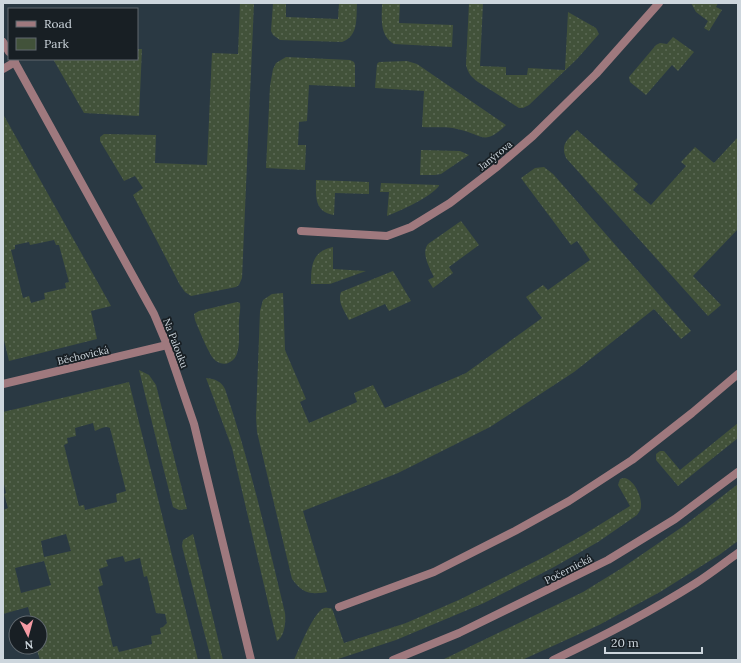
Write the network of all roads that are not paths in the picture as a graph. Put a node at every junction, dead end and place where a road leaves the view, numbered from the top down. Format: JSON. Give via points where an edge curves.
{"nodes":[{"id":1,"x":659,"y":3,"type":"edge"},
{"id":2,"x":14,"y":61,"type":"edge"},
{"id":3,"x":3,"y":69,"type":"edge"},
{"id":4,"x":301,"y":231,"type":"dead end"},
{"id":5,"x":167,"y":346,"type":"junction"},
{"id":6,"x":738,"y":374,"type":"edge"},
{"id":7,"x":3,"y":384,"type":"edge"},
{"id":8,"x":738,"y":472,"type":"edge"},
{"id":9,"x":738,"y":553,"type":"edge"},
{"id":10,"x":339,"y":607,"type":"dead end"},
{"id":11,"x":251,"y":660,"type":"edge"},
{"id":12,"x":393,"y":660,"type":"edge"},
{"id":13,"x":553,"y":660,"type":"edge"}],
"edges":[{"from":1,"to":4,"type":"street","name":"Janýrova","via":[[596,74],[533,136],[450,203],[410,227],[387,236]]},
{"from":2,"to":3,"type":"street"},
{"from":2,"to":5,"type":"street","name":"Na Palouku","via":[[154,314]]},
{"from":5,"to":7,"type":"street","name":"Běchovická"},
{"from":5,"to":11,"type":"street","name":"Na Palouku","via":[[194,424]]},
{"from":6,"to":10,"type":"street","via":[[632,460],[569,501],[434,572]]},
{"from":8,"to":12,"type":"street","name":"Počernická","via":[[675,519],[608,560],[459,633]]},
{"from":9,"to":13,"type":"street","via":[[650,611]]}]}
